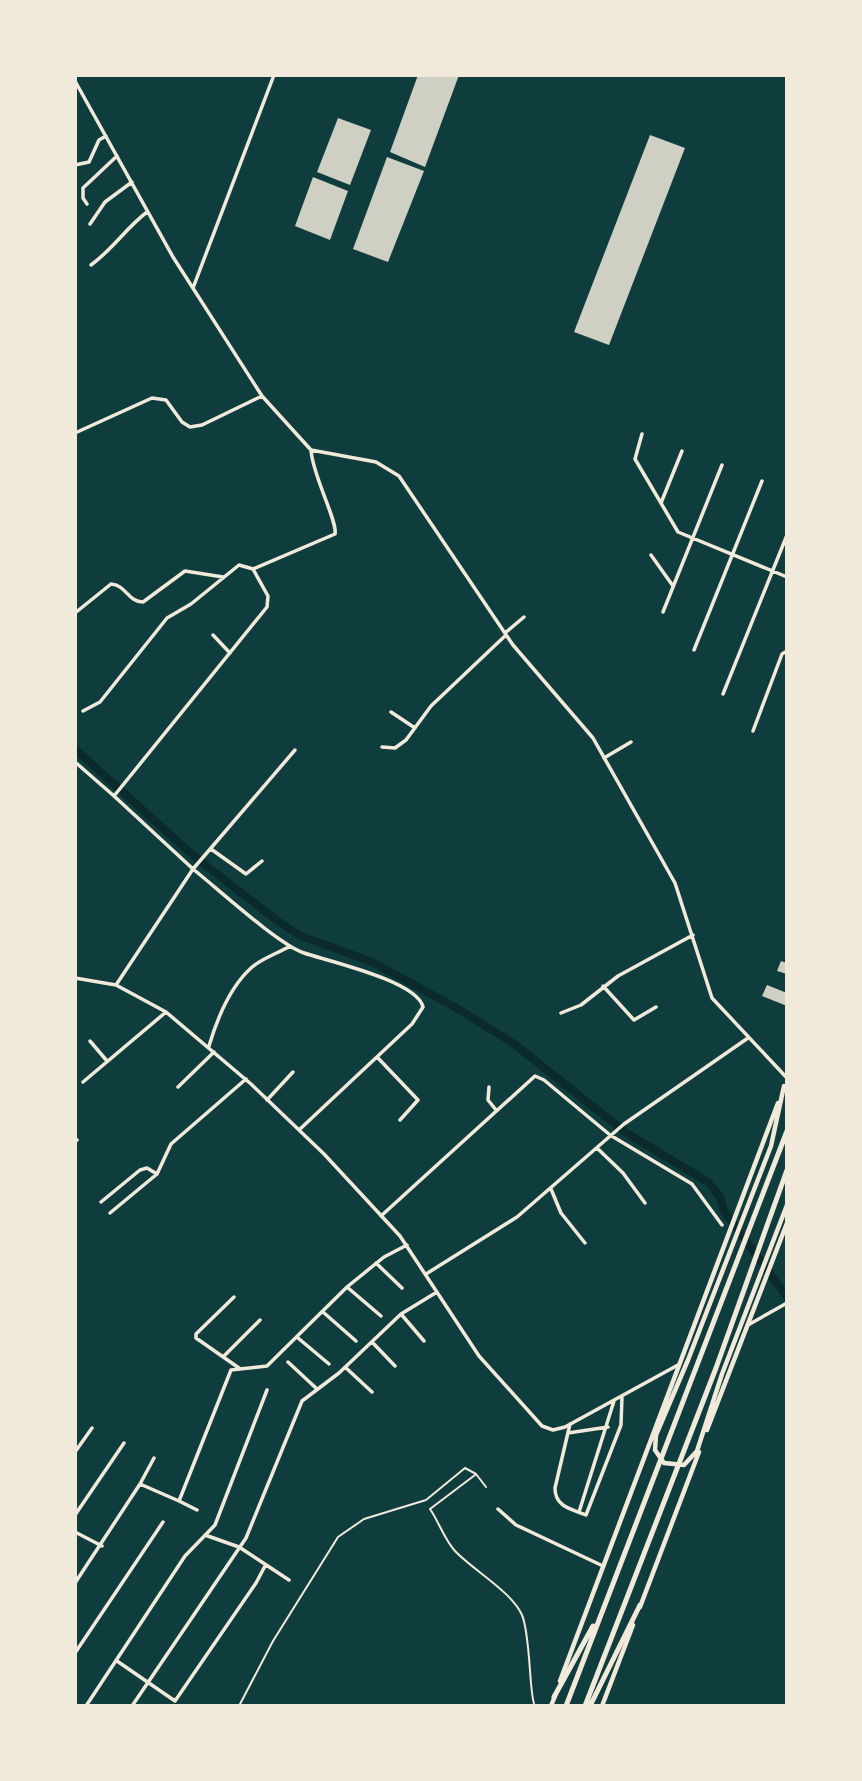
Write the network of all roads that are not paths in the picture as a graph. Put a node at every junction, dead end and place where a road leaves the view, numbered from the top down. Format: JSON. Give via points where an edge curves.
{"nodes":[{"id":1,"x":274,"y":75,"type":"edge"},
{"id":2,"x":75,"y":81,"type":"edge"},
{"id":3,"x":107,"y":136,"type":"junction"},
{"id":4,"x":117,"y":156,"type":"junction"},
{"id":5,"x":75,"y":165,"type":"edge"},
{"id":6,"x":132,"y":182,"type":"junction"},
{"id":7,"x":88,"y":204,"type":"dead end"},
{"id":8,"x":148,"y":211,"type":"junction"},
{"id":9,"x":90,"y":224,"type":"dead end"},
{"id":10,"x":91,"y":265,"type":"dead end"},
{"id":11,"x":193,"y":288,"type":"junction"},
{"id":12,"x":262,"y":396,"type":"junction"},
{"id":13,"x":75,"y":433,"type":"edge"},
{"id":14,"x":642,"y":434,"type":"dead end"},
{"id":15,"x":311,"y":450,"type":"junction"},
{"id":16,"x":682,"y":451,"type":"dead end"},
{"id":17,"x":722,"y":464,"type":"dead end"},
{"id":18,"x":762,"y":481,"type":"dead end"},
{"id":19,"x":661,"y":503,"type":"junction"},
{"id":20,"x":787,"y":535,"type":"edge"},
{"id":21,"x":692,"y":538,"type":"junction"},
{"id":22,"x":652,"y":555,"type":"dead end"},
{"id":23,"x":732,"y":556,"type":"junction"},
{"id":24,"x":253,"y":569,"type":"junction"},
{"id":25,"x":772,"y":572,"type":"junction"},
{"id":26,"x":223,"y":577,"type":"junction"},
{"id":27,"x":787,"y":577,"type":"edge"},
{"id":28,"x":673,"y":586,"type":"junction"},
{"id":29,"x":663,"y":612,"type":"dead end"},
{"id":30,"x":75,"y":613,"type":"edge"},
{"id":31,"x":524,"y":617,"type":"dead end"},
{"id":32,"x":506,"y":633,"type":"junction"},
{"id":33,"x":213,"y":635,"type":"dead end"},
{"id":34,"x":694,"y":650,"type":"dead end"},
{"id":35,"x":787,"y":652,"type":"edge"},
{"id":36,"x":230,"y":653,"type":"junction"},
{"id":37,"x":723,"y":694,"type":"dead end"},
{"id":38,"x":83,"y":711,"type":"dead end"},
{"id":39,"x":391,"y":712,"type":"dead end"},
{"id":40,"x":415,"y":728,"type":"junction"},
{"id":41,"x":753,"y":731,"type":"dead end"},
{"id":42,"x":631,"y":742,"type":"dead end"},
{"id":43,"x":382,"y":747,"type":"dead end"},
{"id":44,"x":295,"y":750,"type":"dead end"},
{"id":45,"x":604,"y":758,"type":"junction"},
{"id":46,"x":75,"y":762,"type":"edge"},
{"id":47,"x":115,"y":794,"type":"junction"},
{"id":48,"x":211,"y":849,"type":"junction"},
{"id":49,"x":262,"y":861,"type":"dead end"},
{"id":50,"x":195,"y":867,"type":"junction"},
{"id":51,"x":693,"y":935,"type":"junction"},
{"id":52,"x":290,"y":946,"type":"junction"},
{"id":53,"x":75,"y":978,"type":"edge"},
{"id":54,"x":116,"y":985,"type":"junction"},
{"id":55,"x":603,"y":986,"type":"junction"},
{"id":56,"x":656,"y":1007,"type":"dead end"},
{"id":57,"x":166,"y":1012,"type":"junction"},
{"id":58,"x":561,"y":1013,"type":"dead end"},
{"id":59,"x":748,"y":1037,"type":"junction"},
{"id":60,"x":90,"y":1041,"type":"dead end"},
{"id":61,"x":209,"y":1046,"type":"junction"},
{"id":62,"x":215,"y":1051,"type":"junction"},
{"id":63,"x":377,"y":1057,"type":"junction"},
{"id":64,"x":107,"y":1061,"type":"junction"},
{"id":65,"x":293,"y":1072,"type":"dead end"},
{"id":66,"x":246,"y":1079,"type":"junction"},
{"id":67,"x":787,"y":1079,"type":"edge"},
{"id":68,"x":83,"y":1082,"type":"dead end"},
{"id":69,"x":784,"y":1086,"type":"junction"},
{"id":70,"x":178,"y":1087,"type":"dead end"},
{"id":71,"x":488,"y":1087,"type":"dead end"},
{"id":72,"x":267,"y":1100,"type":"junction"},
{"id":73,"x":496,"y":1110,"type":"junction"},
{"id":74,"x":400,"y":1120,"type":"dead end"},
{"id":75,"x":299,"y":1130,"type":"junction"},
{"id":76,"x":787,"y":1131,"type":"edge"},
{"id":77,"x":612,"y":1134,"type":"junction"},
{"id":78,"x":597,"y":1148,"type":"junction"},
{"id":79,"x":787,"y":1170,"type":"edge"},
{"id":80,"x":157,"y":1174,"type":"junction"},
{"id":81,"x":551,"y":1189,"type":"junction"},
{"id":82,"x":101,"y":1202,"type":"dead end"},
{"id":83,"x":645,"y":1203,"type":"dead end"},
{"id":84,"x":787,"y":1205,"type":"edge"},
{"id":85,"x":110,"y":1213,"type":"dead end"},
{"id":86,"x":381,"y":1216,"type":"junction"},
{"id":87,"x":787,"y":1223,"type":"edge"},
{"id":88,"x":722,"y":1226,"type":"dead end"},
{"id":89,"x":585,"y":1243,"type":"dead end"},
{"id":90,"x":407,"y":1245,"type":"junction"},
{"id":91,"x":376,"y":1264,"type":"junction"},
{"id":92,"x":426,"y":1274,"type":"junction"},
{"id":93,"x":347,"y":1287,"type":"junction"},
{"id":94,"x":402,"y":1288,"type":"dead end"},
{"id":95,"x":437,"y":1292,"type":"junction"},
{"id":96,"x":234,"y":1297,"type":"dead end"},
{"id":97,"x":786,"y":1303,"type":"edge"},
{"id":98,"x":323,"y":1312,"type":"junction"},
{"id":99,"x":401,"y":1314,"type":"junction"},
{"id":100,"x":381,"y":1316,"type":"dead end"},
{"id":101,"x":260,"y":1320,"type":"dead end"},
{"id":102,"x":748,"y":1325,"type":"junction"},
{"id":103,"x":298,"y":1338,"type":"junction"},
{"id":104,"x":356,"y":1341,"type":"dead end"},
{"id":105,"x":424,"y":1341,"type":"dead end"},
{"id":106,"x":372,"y":1342,"type":"junction"},
{"id":107,"x":223,"y":1357,"type":"junction"},
{"id":108,"x":288,"y":1362,"type":"dead end"},
{"id":109,"x":329,"y":1364,"type":"dead end"},
{"id":110,"x":678,"y":1365,"type":"junction"},
{"id":111,"x":396,"y":1366,"type":"dead end"},
{"id":112,"x":345,"y":1367,"type":"junction"},
{"id":113,"x":239,"y":1368,"type":"junction"},
{"id":114,"x":317,"y":1389,"type":"junction"},
{"id":115,"x":267,"y":1390,"type":"dead end"},
{"id":116,"x":372,"y":1392,"type":"dead end"},
{"id":117,"x":622,"y":1396,"type":"junction"},
{"id":118,"x":614,"y":1401,"type":"junction"},
{"id":119,"x":570,"y":1424,"type":"junction"},
{"id":120,"x":608,"y":1427,"type":"junction"},
{"id":121,"x":92,"y":1428,"type":"dead end"},
{"id":122,"x":568,"y":1433,"type":"junction"},
{"id":123,"x":124,"y":1443,"type":"dead end"},
{"id":124,"x":75,"y":1452,"type":"edge"},
{"id":125,"x":154,"y":1458,"type":"dead end"},
{"id":126,"x":595,"y":1466,"type":"junction"},
{"id":127,"x":604,"y":1469,"type":"junction"},
{"id":128,"x":476,"y":1474,"type":"junction"},
{"id":129,"x":140,"y":1484,"type":"junction"},
{"id":130,"x":486,"y":1487,"type":"dead end"},
{"id":131,"x":179,"y":1501,"type":"junction"},
{"id":132,"x":498,"y":1509,"type":"dead end"},
{"id":133,"x":197,"y":1510,"type":"dead end"},
{"id":134,"x":579,"y":1512,"type":"junction"},
{"id":135,"x":75,"y":1515,"type":"edge"},
{"id":136,"x":163,"y":1522,"type":"dead end"},
{"id":137,"x":75,"y":1532,"type":"edge"},
{"id":138,"x":205,"y":1535,"type":"junction"},
{"id":139,"x":102,"y":1546,"type":"junction"},
{"id":140,"x":239,"y":1547,"type":"junction"},
{"id":141,"x":265,"y":1566,"type":"junction"},
{"id":142,"x":603,"y":1566,"type":"junction"},
{"id":143,"x":289,"y":1580,"type":"dead end"},
{"id":144,"x":75,"y":1583,"type":"edge"},
{"id":145,"x":640,"y":1605,"type":"junction"},
{"id":146,"x":603,"y":1608,"type":"junction"},
{"id":147,"x":75,"y":1653,"type":"edge"},
{"id":148,"x":117,"y":1661,"type":"junction"},
{"id":149,"x":148,"y":1681,"type":"junction"},
{"id":150,"x":554,"y":1697,"type":"junction"},
{"id":151,"x":175,"y":1701,"type":"junction"},
{"id":152,"x":86,"y":1706,"type":"edge"},
{"id":153,"x":132,"y":1706,"type":"edge"},
{"id":154,"x":172,"y":1706,"type":"edge"},
{"id":155,"x":239,"y":1706,"type":"edge"},
{"id":156,"x":535,"y":1706,"type":"edge"},
{"id":157,"x":551,"y":1706,"type":"edge"},
{"id":158,"x":566,"y":1706,"type":"edge"},
{"id":159,"x":587,"y":1706,"type":"edge"},
{"id":160,"x":602,"y":1706,"type":"edge"}],
"edges":[{"from":1,"to":11,"type":"street"},
{"from":2,"to":3,"type":"street"},
{"from":3,"to":4,"type":"street"},
{"from":3,"to":5,"type":"street","via":[[99,141],[89,162]]},
{"from":4,"to":6,"type":"street"},
{"from":4,"to":7,"type":"street","via":[[83,188]]},
{"from":6,"to":8,"type":"street"},
{"from":6,"to":9,"type":"street","via":[[105,202]]},
{"from":8,"to":10,"type":"street"},
{"from":8,"to":11,"type":"street"},
{"from":11,"to":12,"type":"street"},
{"from":12,"to":13,"type":"street","via":[[190,427],[166,400],[152,398]]},
{"from":12,"to":15,"type":"street"},
{"from":14,"to":19,"type":"street","via":[[635,459]]},
{"from":15,"to":24,"type":"street","via":[[335,534]]},
{"from":15,"to":32,"type":"street","via":[[393,470]]},
{"from":16,"to":19,"type":"street"},
{"from":17,"to":21,"type":"street"},
{"from":18,"to":23,"type":"street"},
{"from":19,"to":21,"type":"street","via":[[673,528]]},
{"from":20,"to":25,"type":"street"},
{"from":21,"to":23,"type":"street"},
{"from":21,"to":28,"type":"street"},
{"from":22,"to":28,"type":"street"},
{"from":23,"to":25,"type":"street"},
{"from":23,"to":34,"type":"street"},
{"from":24,"to":26,"type":"street","via":[[239,565]]},
{"from":24,"to":36,"type":"street","via":[[269,603]]},
{"from":25,"to":27,"type":"street"},
{"from":25,"to":37,"type":"street"},
{"from":26,"to":30,"type":"street","via":[[188,570],[143,602],[111,584]]},
{"from":26,"to":38,"type":"street","via":[[167,618],[100,702]]},
{"from":28,"to":29,"type":"street"},
{"from":31,"to":32,"type":"street"},
{"from":32,"to":40,"type":"street","via":[[431,706]]},
{"from":32,"to":45,"type":"street","via":[[582,721]]},
{"from":33,"to":36,"type":"street"},
{"from":35,"to":41,"type":"street","via":[[782,654]]},
{"from":36,"to":47,"type":"street"},
{"from":39,"to":40,"type":"street"},
{"from":40,"to":43,"type":"street","via":[[400,746]]},
{"from":42,"to":45,"type":"street"},
{"from":44,"to":48,"type":"street"},
{"from":45,"to":51,"type":"street","via":[[675,883]]},
{"from":46,"to":47,"type":"street"},
{"from":47,"to":50,"type":"street"},
{"from":48,"to":49,"type":"street","via":[[246,874]]},
{"from":48,"to":50,"type":"street"},
{"from":50,"to":52,"type":"street"},
{"from":50,"to":54,"type":"street"},
{"from":51,"to":55,"type":"street"},
{"from":51,"to":59,"type":"street","via":[[708,990]]},
{"from":52,"to":61,"type":"street","via":[[252,967],[240,980],[222,1010]]},
{"from":52,"to":63,"type":"street","via":[[355,966],[422,1002],[422,1011],[412,1024]]},
{"from":53,"to":54,"type":"street"},
{"from":54,"to":57,"type":"street"},
{"from":55,"to":56,"type":"street","via":[[634,1020]]},
{"from":55,"to":58,"type":"street","via":[[581,1005]]},
{"from":57,"to":61,"type":"street"},
{"from":57,"to":64,"type":"street"},
{"from":59,"to":67,"type":"street"},
{"from":59,"to":77,"type":"street"},
{"from":60,"to":64,"type":"street"},
{"from":61,"to":62,"type":"street"},
{"from":62,"to":66,"type":"street"},
{"from":62,"to":70,"type":"street"},
{"from":63,"to":74,"type":"street","via":[[418,1100]]},
{"from":63,"to":75,"type":"street"},
{"from":64,"to":68,"type":"street"},
{"from":65,"to":72,"type":"street"},
{"from":66,"to":72,"type":"street"},
{"from":66,"to":80,"type":"street","via":[[171,1144]]},
{"from":67,"to":69,"type":"main road"},
{"from":69,"to":84,"type":"main road","via":[[771,1146],[656,1435],[655,1450],[664,1464],[684,1465],[697,1451]]},
{"from":69,"to":110,"type":"main road"},
{"from":71,"to":73,"type":"street","via":[[488,1100]]},
{"from":72,"to":75,"type":"street"},
{"from":73,"to":77,"type":"street","via":[[535,1076]]},
{"from":73,"to":86,"type":"street"},
{"from":75,"to":86,"type":"street"},
{"from":76,"to":146,"type":"highway"},
{"from":77,"to":78,"type":"street"},
{"from":77,"to":88,"type":"street","via":[[692,1184]]},
{"from":78,"to":81,"type":"street"},
{"from":78,"to":83,"type":"street"},
{"from":79,"to":159,"type":"highway"},
{"from":80,"to":82,"type":"street","via":[[147,1168],[140,1170]]},
{"from":80,"to":85,"type":"street"},
{"from":81,"to":89,"type":"street","via":[[564,1218]]},
{"from":81,"to":92,"type":"street","via":[[517,1217]]},
{"from":86,"to":90,"type":"street"},
{"from":87,"to":102,"type":"main road"},
{"from":90,"to":91,"type":"street"},
{"from":90,"to":92,"type":"street"},
{"from":91,"to":93,"type":"street"},
{"from":91,"to":94,"type":"street"},
{"from":92,"to":95,"type":"street"},
{"from":93,"to":98,"type":"street"},
{"from":93,"to":100,"type":"street"},
{"from":95,"to":99,"type":"street"},
{"from":95,"to":119,"type":"street","via":[[479,1356],[533,1420],[553,1430]]},
{"from":96,"to":107,"type":"street","via":[[195,1334]]},
{"from":97,"to":102,"type":"street"},
{"from":98,"to":103,"type":"street"},
{"from":98,"to":104,"type":"street"},
{"from":99,"to":105,"type":"street"},
{"from":99,"to":106,"type":"street"},
{"from":101,"to":107,"type":"street"},
{"from":102,"to":145,"type":"main road"},
{"from":103,"to":109,"type":"street"},
{"from":103,"to":113,"type":"street","via":[[267,1366]]},
{"from":106,"to":111,"type":"street"},
{"from":106,"to":112,"type":"street"},
{"from":107,"to":113,"type":"street"},
{"from":108,"to":114,"type":"street"},
{"from":110,"to":117,"type":"street"},
{"from":110,"to":142,"type":"main road"},
{"from":112,"to":114,"type":"street"},
{"from":112,"to":116,"type":"street"},
{"from":113,"to":131,"type":"street","via":[[227,1376]]},
{"from":114,"to":140,"type":"street","via":[[300,1405]]},
{"from":115,"to":138,"type":"street","via":[[215,1525]]},
{"from":117,"to":118,"type":"street"},
{"from":117,"to":127,"type":"street","via":[[621,1425]]},
{"from":118,"to":119,"type":"street"},
{"from":118,"to":120,"type":"street"},
{"from":119,"to":122,"type":"street"},
{"from":120,"to":122,"type":"street"},
{"from":120,"to":126,"type":"street"},
{"from":121,"to":124,"type":"street"},
{"from":122,"to":134,"type":"street","via":[[555,1493],[560,1503]]},
{"from":123,"to":135,"type":"street"},
{"from":125,"to":129,"type":"street"},
{"from":126,"to":127,"type":"street"},
{"from":126,"to":134,"type":"street"},
{"from":127,"to":134,"type":"street","via":[[587,1513]]},
{"from":128,"to":130,"type":"lane"},
{"from":128,"to":155,"type":"lane","via":[[466,1468],[426,1500],[364,1519],[338,1537]]},
{"from":128,"to":156,"type":"lane","via":[[430,1508],[445,1538],[522,1616],[532,1665],[530,1697]]},
{"from":129,"to":131,"type":"street"},
{"from":129,"to":139,"type":"street"},
{"from":131,"to":133,"type":"street"},
{"from":132,"to":142,"type":"street","via":[[516,1525]]},
{"from":136,"to":147,"type":"street"},
{"from":137,"to":139,"type":"street"},
{"from":138,"to":140,"type":"street"},
{"from":138,"to":148,"type":"street","via":[[185,1556]]},
{"from":139,"to":144,"type":"street"},
{"from":140,"to":141,"type":"street"},
{"from":140,"to":149,"type":"street"},
{"from":141,"to":143,"type":"street"},
{"from":141,"to":151,"type":"street"},
{"from":142,"to":150,"type":"main road"},
{"from":145,"to":159,"type":"highway"},
{"from":145,"to":160,"type":"main road"},
{"from":146,"to":150,"type":"highway"},
{"from":146,"to":158,"type":"highway"},
{"from":148,"to":149,"type":"street"},
{"from":148,"to":152,"type":"street"},
{"from":149,"to":151,"type":"street"},
{"from":149,"to":153,"type":"street"},
{"from":150,"to":157,"type":"main road"},
{"from":151,"to":154,"type":"street"}]}
